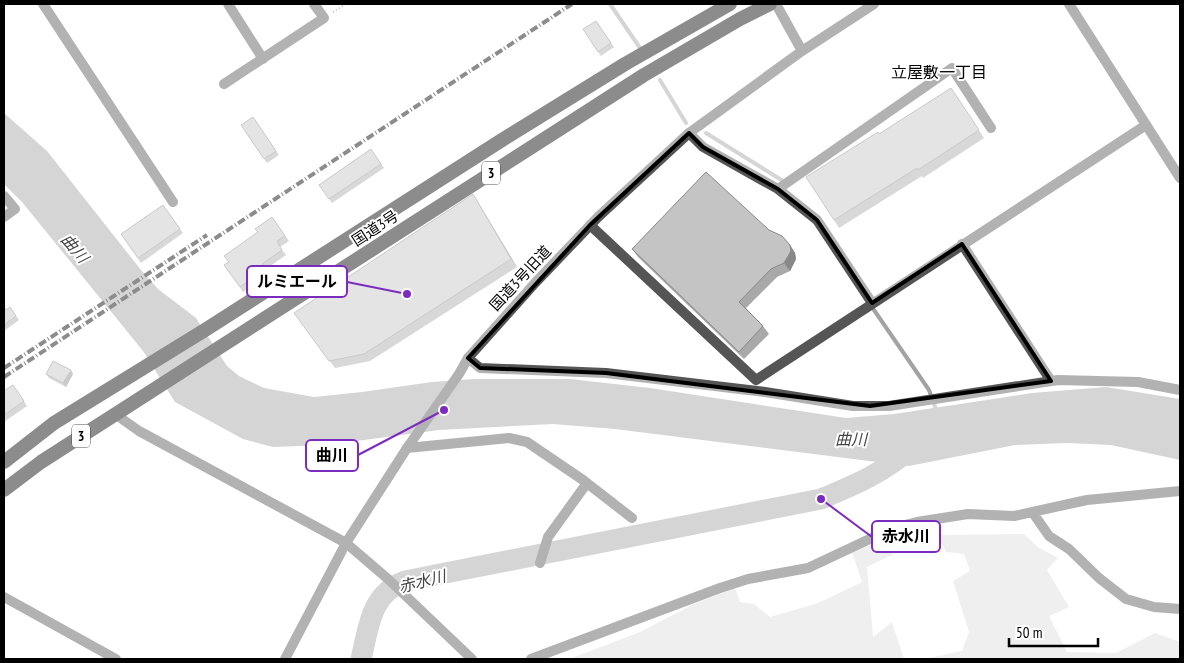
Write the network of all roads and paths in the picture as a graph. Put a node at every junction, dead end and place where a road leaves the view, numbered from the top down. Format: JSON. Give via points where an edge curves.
{"nodes":[{"id":1,"x":43,"y":4,"type":"edge"},
{"id":2,"x":228,"y":4,"type":"edge"},
{"id":3,"x":314,"y":4,"type":"edge"},
{"id":4,"x":346,"y":4,"type":"edge"},
{"id":5,"x":730,"y":4,"type":"edge"},
{"id":6,"x":770,"y":4,"type":"edge"},
{"id":7,"x":776,"y":4,"type":"edge"},
{"id":8,"x":874,"y":4,"type":"edge"},
{"id":9,"x":1069,"y":4,"type":"edge"},
{"id":10,"x":324,"y":18,"type":"junction"},
{"id":11,"x":802,"y":51,"type":"junction"},
{"id":12,"x":263,"y":59,"type":"junction"},
{"id":13,"x":224,"y":84,"type":"dead end"},
{"id":14,"x":1146,"y":125,"type":"junction"},
{"id":15,"x":991,"y":128,"type":"dead end"},
{"id":16,"x":689,"y":133,"type":"junction"},
{"id":17,"x":1180,"y":178,"type":"edge"},
{"id":18,"x":778,"y":189,"type":"junction"},
{"id":19,"x":4,"y":196,"type":"edge"},
{"id":20,"x":173,"y":202,"type":"dead end"},
{"id":21,"x":4,"y":217,"type":"edge"},
{"id":22,"x":590,"y":225,"type":"junction"},
{"id":23,"x":962,"y":244,"type":"junction"},
{"id":24,"x":872,"y":303,"type":"junction"},
{"id":25,"x":468,"y":358,"type":"junction"},
{"id":26,"x":1050,"y":381,"type":"junction"},
{"id":27,"x":1180,"y":390,"type":"edge"},
{"id":28,"x":115,"y":414,"type":"junction"},
{"id":29,"x":407,"y":448,"type":"junction"},
{"id":30,"x":4,"y":462,"type":"edge"},
{"id":31,"x":587,"y":483,"type":"junction"},
{"id":32,"x":4,"y":490,"type":"edge"},
{"id":33,"x":1180,"y":491,"type":"edge"},
{"id":34,"x":1032,"y":513,"type":"junction"},
{"id":35,"x":632,"y":518,"type":"dead end"},
{"id":36,"x":346,"y":543,"type":"junction"},
{"id":37,"x":540,"y":564,"type":"dead end"},
{"id":38,"x":4,"y":597,"type":"edge"},
{"id":39,"x":1180,"y":609,"type":"edge"},
{"id":40,"x":116,"y":659,"type":"edge"},
{"id":41,"x":285,"y":659,"type":"edge"},
{"id":42,"x":472,"y":659,"type":"edge"},
{"id":43,"x":531,"y":659,"type":"edge"}],
"edges":[{"from":1,"to":20,"type":"street"},
{"from":2,"to":12,"type":"street"},
{"from":3,"to":10,"type":"street"},
{"from":4,"to":10,"type":"path"},
{"from":5,"to":30,"type":"highway","name":"国道3号","number":"3","via":[[624,64],[54,423]]},
{"from":6,"to":28,"type":"highway","name":"国道3号","number":"3","via":[[644,76]]},
{"from":7,"to":11,"type":"street"},
{"from":8,"to":11,"type":"street","name":"国道3号旧道"},
{"from":9,"to":14,"type":"street"},
{"from":10,"to":12,"type":"street"},
{"from":11,"to":16,"type":"street","name":"国道3号旧道"},
{"from":12,"to":13,"type":"street"},
{"from":14,"to":17,"type":"street"},
{"from":14,"to":23,"type":"street"},
{"from":15,"to":18,"type":"street","via":[[952,68]]},
{"from":16,"to":18,"type":"street","via":[[703,147]]},
{"from":16,"to":22,"type":"street","name":"国道3号旧道"},
{"from":18,"to":24,"type":"street","via":[[817,220]]},
{"from":19,"to":21,"type":"street","via":[[15,209]]},
{"from":22,"to":24,"type":"street","via":[[756,380]]},
{"from":22,"to":25,"type":"street","name":"国道3号旧道"},
{"from":23,"to":24,"type":"street"},
{"from":23,"to":26,"type":"street"},
{"from":25,"to":26,"type":"street","via":[[480,368],[606,373],[853,406],[889,406]]},
{"from":25,"to":29,"type":"street","name":"国道3号旧道"},
{"from":26,"to":27,"type":"street","via":[[1138,382]]},
{"from":28,"to":32,"type":"highway","name":"国道3号","number":"3"},
{"from":28,"to":36,"type":"street","via":[[139,431]]},
{"from":29,"to":31,"type":"street","via":[[510,438],[526,442]]},
{"from":29,"to":36,"type":"street","name":"国道3号旧道"},
{"from":31,"to":35,"type":"street"},
{"from":31,"to":37,"type":"street","via":[[548,537]]},
{"from":33,"to":34,"type":"street","via":[[1087,500]]},
{"from":34,"to":39,"type":"street","via":[[1048,536],[1126,599],[1154,607]]},
{"from":34,"to":43,"type":"street","via":[[1014,516],[968,514],[893,528],[808,568],[748,579],[720,588]]},
{"from":36,"to":41,"type":"street","name":"国道3号旧道"},
{"from":36,"to":42,"type":"street"},
{"from":38,"to":40,"type":"street"}]}
